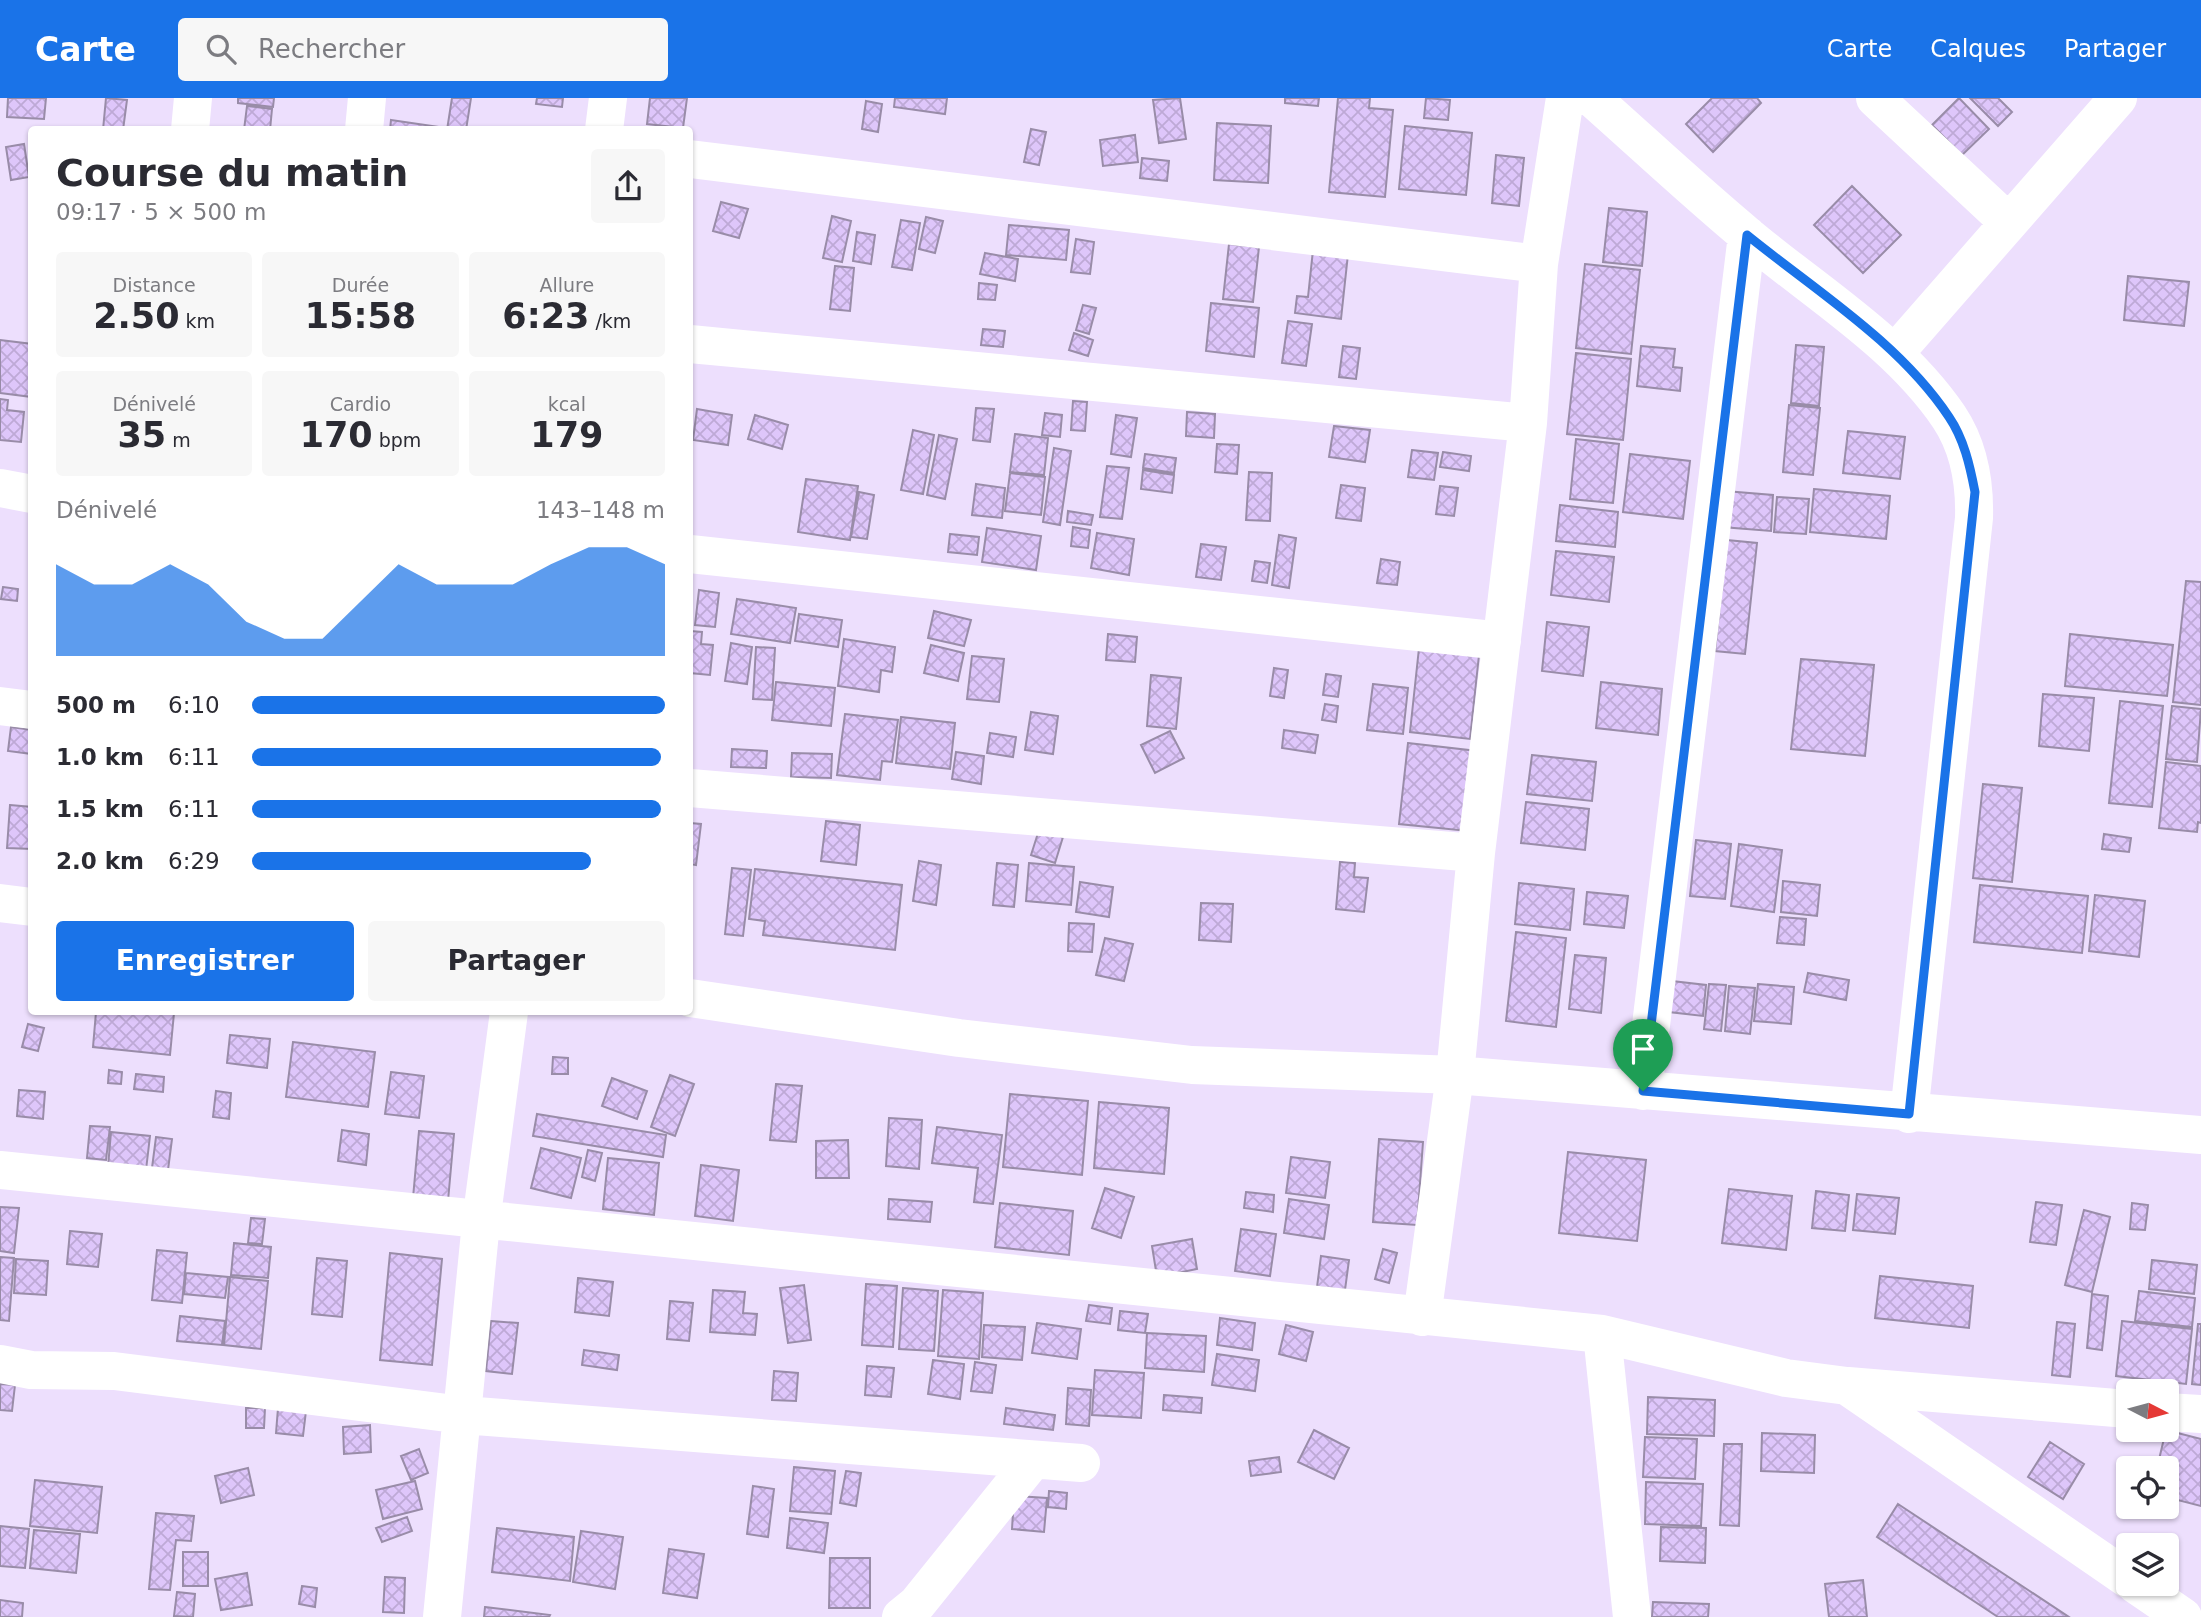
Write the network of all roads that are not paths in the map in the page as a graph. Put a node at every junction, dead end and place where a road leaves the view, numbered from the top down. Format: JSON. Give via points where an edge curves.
{"nodes":[{"id":1,"x":193,"y":98,"type":"edge"},
{"id":2,"x":368,"y":98,"type":"edge"},
{"id":3,"x":608,"y":98,"type":"edge"},
{"id":4,"x":1565,"y":98,"type":"edge"},
{"id":5,"x":1592,"y":98,"type":"edge"},
{"id":6,"x":1875,"y":98,"type":"edge"},
{"id":7,"x":2118,"y":98,"type":"edge"},
{"id":8,"x":190,"y":126,"type":"edge"},
{"id":9,"x":365,"y":126,"type":"edge"},
{"id":10,"x":604,"y":126,"type":"edge"},
{"id":11,"x":693,"y":159,"type":"edge"},
{"id":12,"x":2008,"y":222,"type":"junction"},
{"id":13,"x":1747,"y":235,"type":"junction"},
{"id":14,"x":1539,"y":264,"type":"junction"},
{"id":15,"x":693,"y":344,"type":"edge"},
{"id":16,"x":1895,"y":354,"type":"junction"},
{"id":17,"x":1528,"y":423,"type":"junction"},
{"id":18,"x":0,"y":488,"type":"edge"},
{"id":19,"x":28,"y":493,"type":"edge"},
{"id":20,"x":693,"y":554,"type":"edge"},
{"id":21,"x":1502,"y":641,"type":"junction"},
{"id":22,"x":0,"y":706,"type":"edge"},
{"id":23,"x":28,"y":710,"type":"edge"},
{"id":24,"x":693,"y":788,"type":"edge"},
{"id":25,"x":1476,"y":853,"type":"junction"},
{"id":26,"x":0,"y":903,"type":"edge"},
{"id":27,"x":28,"y":906,"type":"edge"},
{"id":28,"x":693,"y":998,"type":"edge"},
{"id":29,"x":509,"y":1015,"type":"edge"},
{"id":30,"x":1455,"y":1075,"type":"junction"},
{"id":31,"x":1643,"y":1091,"type":"junction"},
{"id":32,"x":1909,"y":1114,"type":"junction"},
{"id":33,"x":2201,"y":1135,"type":"edge"},
{"id":34,"x":0,"y":1170,"type":"edge"},
{"id":35,"x":481,"y":1222,"type":"junction"},
{"id":36,"x":1422,"y":1317,"type":"junction"},
{"id":37,"x":1602,"y":1334,"type":"junction"},
{"id":38,"x":0,"y":1364,"type":"edge"},
{"id":39,"x":1847,"y":1386,"type":"junction"},
{"id":40,"x":2116,"y":1408,"type":"edge"},
{"id":41,"x":2179,"y":1413,"type":"edge"},
{"id":42,"x":2201,"y":1414,"type":"edge"},
{"id":43,"x":463,"y":1416,"type":"junction"},
{"id":44,"x":1033,"y":1460,"type":"junction"},
{"id":45,"x":1081,"y":1463,"type":"dead end"},
{"id":46,"x":2116,"y":1571,"type":"edge"},
{"id":47,"x":2152,"y":1596,"type":"edge"},
{"id":48,"x":442,"y":1617,"type":"edge"},
{"id":49,"x":901,"y":1617,"type":"edge"},
{"id":50,"x":1633,"y":1617,"type":"edge"},
{"id":51,"x":2183,"y":1617,"type":"edge"}],
"edges":[{"from":1,"to":8,"type":"street"},
{"from":2,"to":9,"type":"street"},
{"from":3,"to":10,"type":"street"},
{"from":4,"to":14,"type":"street"},
{"from":5,"to":13,"type":"street"},
{"from":6,"to":12,"type":"street"},
{"from":7,"to":12,"type":"street"},
{"from":11,"to":14,"type":"street"},
{"from":12,"to":16,"type":"street"},
{"from":13,"to":16,"type":"street"},
{"from":13,"to":31,"type":"street"},
{"from":14,"to":17,"type":"street"},
{"from":15,"to":17,"type":"street"},
{"from":16,"to":32,"type":"street","via":[[1950,417],[1968,455],[1975,492]]},
{"from":17,"to":21,"type":"street"},
{"from":18,"to":19,"type":"street"},
{"from":20,"to":21,"type":"street"},
{"from":21,"to":25,"type":"street"},
{"from":22,"to":23,"type":"street"},
{"from":24,"to":25,"type":"street"},
{"from":25,"to":30,"type":"street"},
{"from":26,"to":27,"type":"street"},
{"from":28,"to":30,"type":"street","via":[[959,1038],[1192,1065]]},
{"from":29,"to":35,"type":"street"},
{"from":30,"to":31,"type":"street"},
{"from":30,"to":36,"type":"street"},
{"from":31,"to":32,"type":"street"},
{"from":32,"to":33,"type":"street"},
{"from":34,"to":35,"type":"street"},
{"from":35,"to":36,"type":"street"},
{"from":35,"to":43,"type":"street"},
{"from":36,"to":37,"type":"street"},
{"from":37,"to":39,"type":"street","via":[[1786,1378]]},
{"from":37,"to":50,"type":"street"},
{"from":38,"to":43,"type":"street","via":[[31,1370],[114,1371]]},
{"from":39,"to":40,"type":"street"},
{"from":39,"to":46,"type":"street"},
{"from":41,"to":42,"type":"street"},
{"from":43,"to":44,"type":"street"},
{"from":43,"to":48,"type":"street"},
{"from":44,"to":45,"type":"street"},
{"from":44,"to":49,"type":"street","via":[[917,1604]]},
{"from":47,"to":51,"type":"street"}]}
